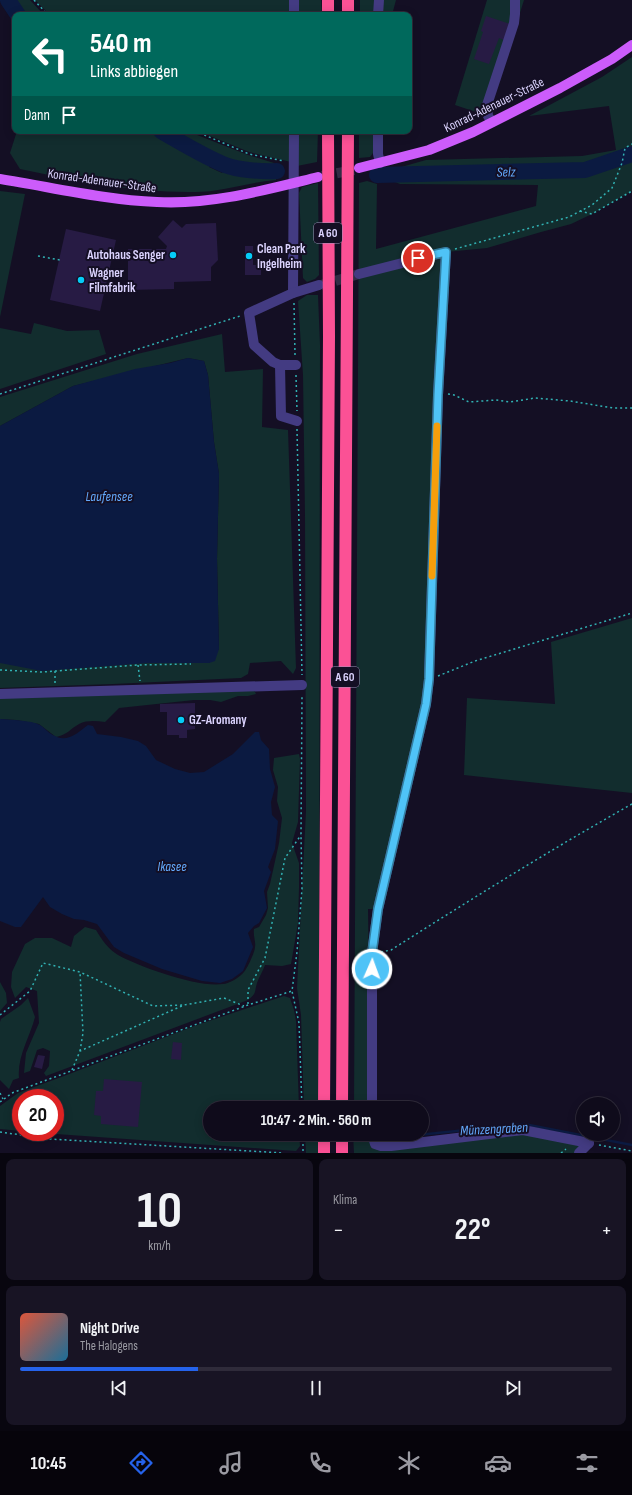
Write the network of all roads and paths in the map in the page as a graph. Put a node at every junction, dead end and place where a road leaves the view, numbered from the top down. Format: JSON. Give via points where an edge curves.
{"nodes":[{"id":1,"x":34,"y":0,"type":"edge"},
{"id":2,"x":294,"y":0,"type":"edge"},
{"id":3,"x":328,"y":0,"type":"edge"},
{"id":4,"x":348,"y":0,"type":"edge"},
{"id":5,"x":378,"y":0,"type":"edge"},
{"id":6,"x":515,"y":0,"type":"edge"},
{"id":7,"x":45,"y":12,"type":"edge"},
{"id":8,"x":294,"y":12,"type":"edge"},
{"id":9,"x":328,"y":12,"type":"edge"},
{"id":10,"x":348,"y":12,"type":"edge"},
{"id":11,"x":378,"y":12,"type":"edge"},
{"id":12,"x":632,"y":45,"type":"edge"},
{"id":13,"x":492,"y":122,"type":"junction"},
{"id":14,"x":202,"y":134,"type":"edge"},
{"id":15,"x":294,"y":134,"type":"edge"},
{"id":16,"x":328,"y":134,"type":"edge"},
{"id":17,"x":348,"y":134,"type":"edge"},
{"id":18,"x":378,"y":134,"type":"edge"},
{"id":19,"x":632,"y":144,"type":"edge"},
{"id":20,"x":380,"y":163,"type":"junction"},
{"id":21,"x":294,"y":164,"type":"junction"},
{"id":22,"x":360,"y":168,"type":"tunnel mouth"},
{"id":23,"x":318,"y":177,"type":"tunnel mouth"},
{"id":24,"x":0,"y":179,"type":"edge"},
{"id":25,"x":293,"y":183,"type":"junction"},
{"id":26,"x":632,"y":191,"type":"edge"},
{"id":27,"x":580,"y":211,"type":"junction"},
{"id":28,"x":446,"y":252,"type":"junction"},
{"id":29,"x":38,"y":256,"type":"dead end"},
{"id":30,"x":60,"y":260,"type":"dead end"},
{"id":31,"x":358,"y":274,"type":"tunnel mouth"},
{"id":32,"x":319,"y":285,"type":"tunnel mouth"},
{"id":33,"x":294,"y":293,"type":"junction"},
{"id":34,"x":249,"y":313,"type":"junction"},
{"id":35,"x":280,"y":365,"type":"junction"},
{"id":36,"x":296,"y":365,"type":"junction"},
{"id":37,"x":0,"y":394,"type":"edge"},
{"id":38,"x":438,"y":395,"type":"junction"},
{"id":39,"x":632,"y":408,"type":"edge"},
{"id":40,"x":297,"y":421,"type":"junction"},
{"id":41,"x":632,"y":613,"type":"edge"},
{"id":42,"x":191,"y":664,"type":"dead end"},
{"id":43,"x":138,"y":665,"type":"junction"},
{"id":44,"x":0,"y":670,"type":"edge"},
{"id":45,"x":55,"y":671,"type":"junction"},
{"id":46,"x":429,"y":679,"type":"junction"},
{"id":47,"x":140,"y":681,"type":"dead end"},
{"id":48,"x":55,"y":685,"type":"dead end"},
{"id":49,"x":302,"y":685,"type":"junction"},
{"id":50,"x":0,"y":694,"type":"edge"},
{"id":51,"x":632,"y":804,"type":"edge"},
{"id":52,"x":301,"y":835,"type":"junction"},
{"id":53,"x":372,"y":953,"type":"junction"},
{"id":54,"x":80,"y":972,"type":"junction"},
{"id":55,"x":292,"y":991,"type":"junction"},
{"id":56,"x":184,"y":1004,"type":"junction"},
{"id":57,"x":248,"y":1004,"type":"junction"},
{"id":58,"x":244,"y":1006,"type":"junction"},
{"id":59,"x":0,"y":1015,"type":"edge"},
{"id":60,"x":80,"y":1051,"type":"junction"},
{"id":61,"x":72,"y":1070,"type":"junction"},
{"id":62,"x":0,"y":1093,"type":"edge"},
{"id":63,"x":3,"y":1100,"type":"junction"},
{"id":64,"x":302,"y":1101,"type":"edge"},
{"id":65,"x":324,"y":1101,"type":"edge"},
{"id":66,"x":342,"y":1101,"type":"edge"},
{"id":67,"x":372,"y":1101,"type":"edge"},
{"id":68,"x":0,"y":1102,"type":"edge"},
{"id":69,"x":0,"y":1132,"type":"edge"},
{"id":70,"x":303,"y":1141,"type":"edge"},
{"id":71,"x":324,"y":1141,"type":"edge"},
{"id":72,"x":342,"y":1141,"type":"edge"},
{"id":73,"x":374,"y":1141,"type":"edge"},
{"id":74,"x":589,"y":1143,"type":"junction"},
{"id":75,"x":632,"y":1152,"type":"edge"},
{"id":76,"x":283,"y":1153,"type":"edge"},
{"id":77,"x":303,"y":1153,"type":"edge"},
{"id":78,"x":324,"y":1153,"type":"edge"},
{"id":79,"x":342,"y":1153,"type":"edge"},
{"id":80,"x":579,"y":1153,"type":"edge"}],
"edges":[{"from":1,"to":7,"type":"path"},
{"from":2,"to":8,"type":"street"},
{"from":3,"to":9,"type":"highway"},
{"from":4,"to":10,"type":"highway"},
{"from":5,"to":11,"type":"street"},
{"from":6,"to":13,"type":"street","via":[[514,23],[487,104],[488,116]]},
{"from":12,"to":13,"type":"main road","name":"Konrad-Adenauer-Straße","via":[[560,88]]},
{"from":13,"to":20,"type":"main road","name":"Konrad-Adenauer-Straße","via":[[429,150]]},
{"from":14,"to":21,"type":"path","via":[[249,154]]},
{"from":15,"to":21,"type":"street"},
{"from":16,"to":65,"type":"highway","number":"A 60"},
{"from":17,"to":66,"type":"highway","number":"A 60"},
{"from":18,"to":20,"type":"street"},
{"from":19,"to":27,"type":"path","via":[[626,148],[612,188],[592,205]]},
{"from":20,"to":22,"type":"main road","name":"Konrad-Adenauer-Straße"},
{"from":21,"to":25,"type":"street"},
{"from":23,"to":25,"type":"main road","name":"Konrad-Adenauer-Straße"},
{"from":24,"to":25,"type":"main road","name":"Konrad-Adenauer-Straße","via":[[107,197],[157,202],[226,198],[262,192]]},
{"from":25,"to":33,"type":"street"},
{"from":26,"to":27,"type":"path","via":[[592,214]]},
{"from":27,"to":28,"type":"path","via":[[569,217]]},
{"from":28,"to":31,"type":"street"},
{"from":28,"to":38,"type":"street"},
{"from":29,"to":30,"type":"path"},
{"from":32,"to":33,"type":"street"},
{"from":33,"to":34,"type":"street"},
{"from":33,"to":36,"type":"path"},
{"from":34,"to":35,"type":"street","via":[[254,345]]},
{"from":34,"to":37,"type":"path"},
{"from":35,"to":36,"type":"street"},
{"from":35,"to":40,"type":"street","via":[[280,416]]},
{"from":36,"to":40,"type":"path"},
{"from":38,"to":39,"type":"path","via":[[454,395],[469,402],[510,402],[535,398]]},
{"from":38,"to":46,"type":"street"},
{"from":40,"to":49,"type":"path"},
{"from":41,"to":46,"type":"path","via":[[475,661]]},
{"from":42,"to":43,"type":"path"},
{"from":43,"to":45,"type":"path"},
{"from":43,"to":47,"type":"path"},
{"from":44,"to":45,"type":"path"},
{"from":45,"to":48,"type":"path"},
{"from":46,"to":53,"type":"street","via":[[426,704],[378,909]]},
{"from":49,"to":50,"type":"street"},
{"from":49,"to":52,"type":"path"},
{"from":51,"to":53,"type":"path","via":[[502,880],[391,950]]},
{"from":52,"to":55,"type":"path","via":[[302,889],[298,952]]},
{"from":52,"to":57,"type":"path","via":[[285,858],[265,958],[248,990]]},
{"from":53,"to":67,"type":"street"},
{"from":54,"to":56,"type":"path","via":[[153,1006]]},
{"from":54,"to":59,"type":"path","via":[[43,963],[30,991]]},
{"from":54,"to":60,"type":"path","via":[[83,1033]]},
{"from":55,"to":57,"type":"path"},
{"from":55,"to":64,"type":"path","via":[[299,1023]]},
{"from":56,"to":58,"type":"path","via":[[224,998]]},
{"from":56,"to":60,"type":"path"},
{"from":57,"to":58,"type":"path"},
{"from":58,"to":61,"type":"path"},
{"from":60,"to":61,"type":"path"},
{"from":61,"to":63,"type":"path","via":[[12,1093]]},
{"from":62,"to":63,"type":"path"},
{"from":63,"to":68,"type":"path"},
{"from":69,"to":76,"type":"path","via":[[50,1139]]},
{"from":70,"to":77,"type":"path"},
{"from":71,"to":78,"type":"highway"},
{"from":72,"to":79,"type":"highway"},
{"from":73,"to":74,"type":"street","via":[[381,1146],[391,1146],[523,1130]]},
{"from":74,"to":75,"type":"path"},
{"from":74,"to":80,"type":"street"}]}
